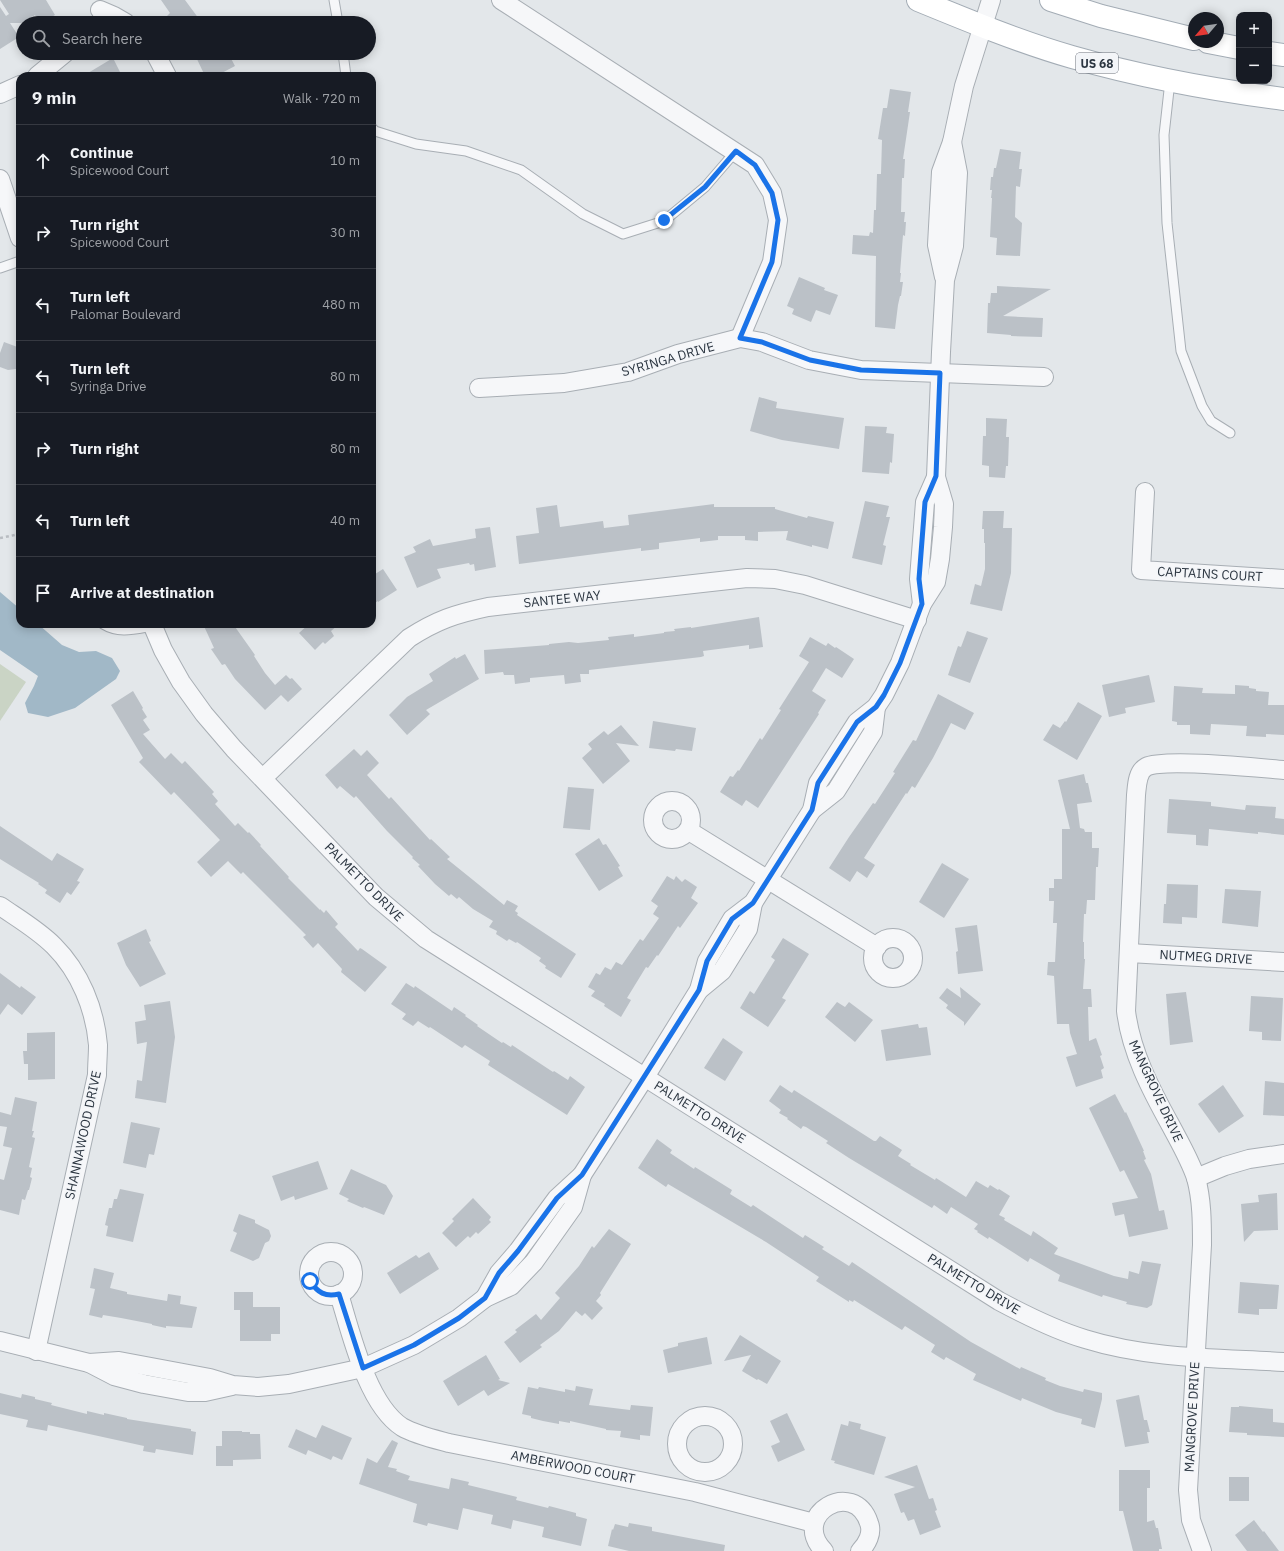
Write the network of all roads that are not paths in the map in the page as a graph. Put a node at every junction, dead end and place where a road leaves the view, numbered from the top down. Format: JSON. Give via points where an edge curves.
{"nodes":[{"id":1,"x":334,"y":0,"type":"edge"},
{"id":2,"x":918,"y":0,"type":"edge"},
{"id":3,"x":991,"y":0,"type":"edge"},
{"id":4,"x":1051,"y":0,"type":"edge"},
{"id":5,"x":510,"y":2,"type":"edge"},
{"id":6,"x":99,"y":11,"type":"edge"},
{"id":7,"x":114,"y":16,"type":"edge"},
{"id":8,"x":337,"y":16,"type":"edge"},
{"id":9,"x":982,"y":27,"type":"junction"},
{"id":10,"x":1188,"y":38,"type":"edge"},
{"id":11,"x":1224,"y":45,"type":"edge"},
{"id":12,"x":1236,"y":47,"type":"edge"},
{"id":13,"x":1272,"y":53,"type":"edge"},
{"id":14,"x":1284,"y":55,"type":"edge"},
{"id":15,"x":56,"y":60,"type":"edge"},
{"id":16,"x":159,"y":60,"type":"edge"},
{"id":17,"x":343,"y":60,"type":"edge"},
{"id":18,"x":42,"y":72,"type":"edge"},
{"id":19,"x":165,"y":72,"type":"edge"},
{"id":20,"x":345,"y":72,"type":"edge"},
{"id":21,"x":1170,"y":81,"type":"junction"},
{"id":22,"x":16,"y":87,"type":"edge"},
{"id":23,"x":0,"y":94,"type":"edge"},
{"id":24,"x":1284,"y":99,"type":"edge"},
{"id":25,"x":376,"y":131,"type":"edge"},
{"id":26,"x":736,"y":151,"type":"junction"},
{"id":27,"x":0,"y":179,"type":"edge"},
{"id":28,"x":16,"y":226,"type":"edge"},
{"id":29,"x":16,"y":262,"type":"edge"},
{"id":30,"x":0,"y":268,"type":"edge"},
{"id":31,"x":740,"y":338,"type":"junction"},
{"id":32,"x":940,"y":373,"type":"junction"},
{"id":33,"x":1044,"y":377,"type":"dead end"},
{"id":34,"x":479,"y":388,"type":"dead end"},
{"id":35,"x":1230,"y":433,"type":"dead end"},
{"id":36,"x":1146,"y":492,"type":"dead end"},
{"id":37,"x":1284,"y":579,"type":"edge"},
{"id":38,"x":920,"y":612,"type":"junction"},
{"id":39,"x":110,"y":628,"type":"edge"},
{"id":40,"x":140,"y":628,"type":"edge"},
{"id":41,"x":153,"y":628,"type":"edge"},
{"id":42,"x":1284,"y":770,"type":"edge"},
{"id":43,"x":263,"y":778,"type":"junction"},
{"id":44,"x":689,"y":831,"type":"dead end"},
{"id":45,"x":768,"y":880,"type":"junction"},
{"id":46,"x":0,"y":906,"type":"edge"},
{"id":47,"x":877,"y":946,"type":"dead end"},
{"id":48,"x":1129,"y":953,"type":"junction"},
{"id":49,"x":1284,"y":962,"type":"edge"},
{"id":50,"x":645,"y":1077,"type":"junction"},
{"id":51,"x":1284,"y":1154,"type":"edge"},
{"id":52,"x":1196,"y":1178,"type":"junction"},
{"id":53,"x":339,"y":1294,"type":"dead end"},
{"id":54,"x":0,"y":1342,"type":"edge"},
{"id":55,"x":36,"y":1351,"type":"junction"},
{"id":56,"x":1195,"y":1357,"type":"junction"},
{"id":57,"x":1284,"y":1362,"type":"edge"},
{"id":58,"x":363,"y":1368,"type":"junction"},
{"id":59,"x":698,"y":1472,"type":"dead end"},
{"id":60,"x":695,"y":1492,"type":"junction"},
{"id":61,"x":814,"y":1523,"type":"junction"},
{"id":62,"x":824,"y":1551,"type":"edge"},
{"id":63,"x":860,"y":1551,"type":"edge"},
{"id":64,"x":1202,"y":1551,"type":"edge"}],
"edges":[{"from":1,"to":8,"type":"lane"},
{"from":2,"to":9,"type":"main road","number":"US 68"},
{"from":3,"to":9,"type":"street"},
{"from":4,"to":10,"type":"main road","via":[[1101,16]]},
{"from":5,"to":26,"type":"street"},
{"from":6,"to":7,"type":"street"},
{"from":9,"to":21,"type":"main road","number":"US 68","via":[[1072,57]]},
{"from":9,"to":32,"type":"street","via":[[964,86],[952,142],[941,172],[937,245],[944,280]]},
{"from":11,"to":12,"type":"main road"},
{"from":13,"to":14,"type":"main road"},
{"from":15,"to":18,"type":"street"},
{"from":16,"to":19,"type":"street"},
{"from":17,"to":20,"type":"lane"},
{"from":21,"to":24,"type":"main road","number":"US 68"},
{"from":21,"to":35,"type":"lane","via":[[1164,150],[1167,223],[1181,351],[1202,406],[1211,421]]},
{"from":22,"to":23,"type":"street"},
{"from":25,"to":26,"type":"lane","via":[[416,144],[466,151],[521,170],[583,214],[623,234],[664,220],[705,187]]},
{"from":26,"to":31,"type":"street","via":[[755,165],[772,193],[778,220],[772,262]]},
{"from":27,"to":28,"type":"street"},
{"from":29,"to":30,"type":"lane"},
{"from":31,"to":32,"type":"street","name":"SYRINGA DRIVE","via":[[762,342],[810,360],[861,370]]},
{"from":31,"to":34,"type":"street","name":"SYRINGA DRIVE","via":[[678,354],[628,372],[564,383]]},
{"from":32,"to":33,"type":"street","name":"SYRINGA DRIVE"},
{"from":32,"to":38,"type":"street","via":[[936,476],[925,502],[919,579]]},
{"from":36,"to":37,"type":"street","name":"CAPTAINS COURT","via":[[1141,570]]},
{"from":38,"to":43,"type":"street","name":"SANTEE WAY","via":[[775,579],[747,578],[488,607],[457,614],[409,638]]},
{"from":38,"to":45,"type":"street","via":[[900,663],[876,707],[857,722],[818,783],[812,810]]},
{"from":39,"to":40,"type":"lane","via":[[127,631]]},
{"from":41,"to":43,"type":"street","name":"PALMETTO DRIVE","via":[[181,682],[204,714]]},
{"from":42,"to":48,"type":"street","name":"MANGROVE DRIVE","via":[[1158,764],[1142,770],[1136,795]]},
{"from":43,"to":50,"type":"street","name":"PALMETTO DRIVE","via":[[376,897],[426,939]]},
{"from":44,"to":45,"type":"street"},
{"from":45,"to":47,"type":"street"},
{"from":45,"to":50,"type":"street","via":[[753,903],[732,919],[707,961],[699,990]]},
{"from":46,"to":55,"type":"street","name":"SHANNAWOOD DRIVE","via":[[32,927],[54,946],[69,964],[90,1005],[98,1045],[97,1075]]},
{"from":48,"to":49,"type":"street","name":"NUTMEG DRIVE"},
{"from":48,"to":52,"type":"street","name":"MANGROVE DRIVE","via":[[1126,1011],[1132,1044]]},
{"from":50,"to":56,"type":"street","name":"PALMETTO DRIVE","via":[[999,1301],[1027,1316],[1086,1339],[1148,1352]]},
{"from":50,"to":58,"type":"street","via":[[582,1175],[557,1198],[499,1273],[485,1298],[459,1318],[414,1345]]},
{"from":51,"to":52,"type":"street","via":[[1250,1159]]},
{"from":52,"to":56,"type":"street","name":"MANGROVE DRIVE","via":[[1200,1198],[1202,1245]]},
{"from":53,"to":58,"type":"street","name":"AMBERWOOD COURT"},
{"from":54,"to":55,"type":"street"},
{"from":55,"to":58,"type":"street","via":[[89,1364],[119,1361],[210,1378],[233,1386],[289,1384]]},
{"from":56,"to":57,"type":"street","name":"PALMETTO DRIVE"},
{"from":56,"to":64,"type":"street","name":"MANGROVE DRIVE","via":[[1188,1490],[1192,1520]]},
{"from":58,"to":60,"type":"street","name":"AMBERWOOD COURT","via":[[374,1395],[388,1414],[402,1427],[425,1436]]},
{"from":59,"to":60,"type":"street"},
{"from":60,"to":61,"type":"street","name":"AMBERWOOD COURT"},
{"from":61,"to":62,"type":"street","via":[[814,1534],[818,1545]]},
{"from":61,"to":63,"type":"street","via":[[827,1505],[849,1502],[859,1507],[866,1515],[870,1526],[870,1536]]}]}
